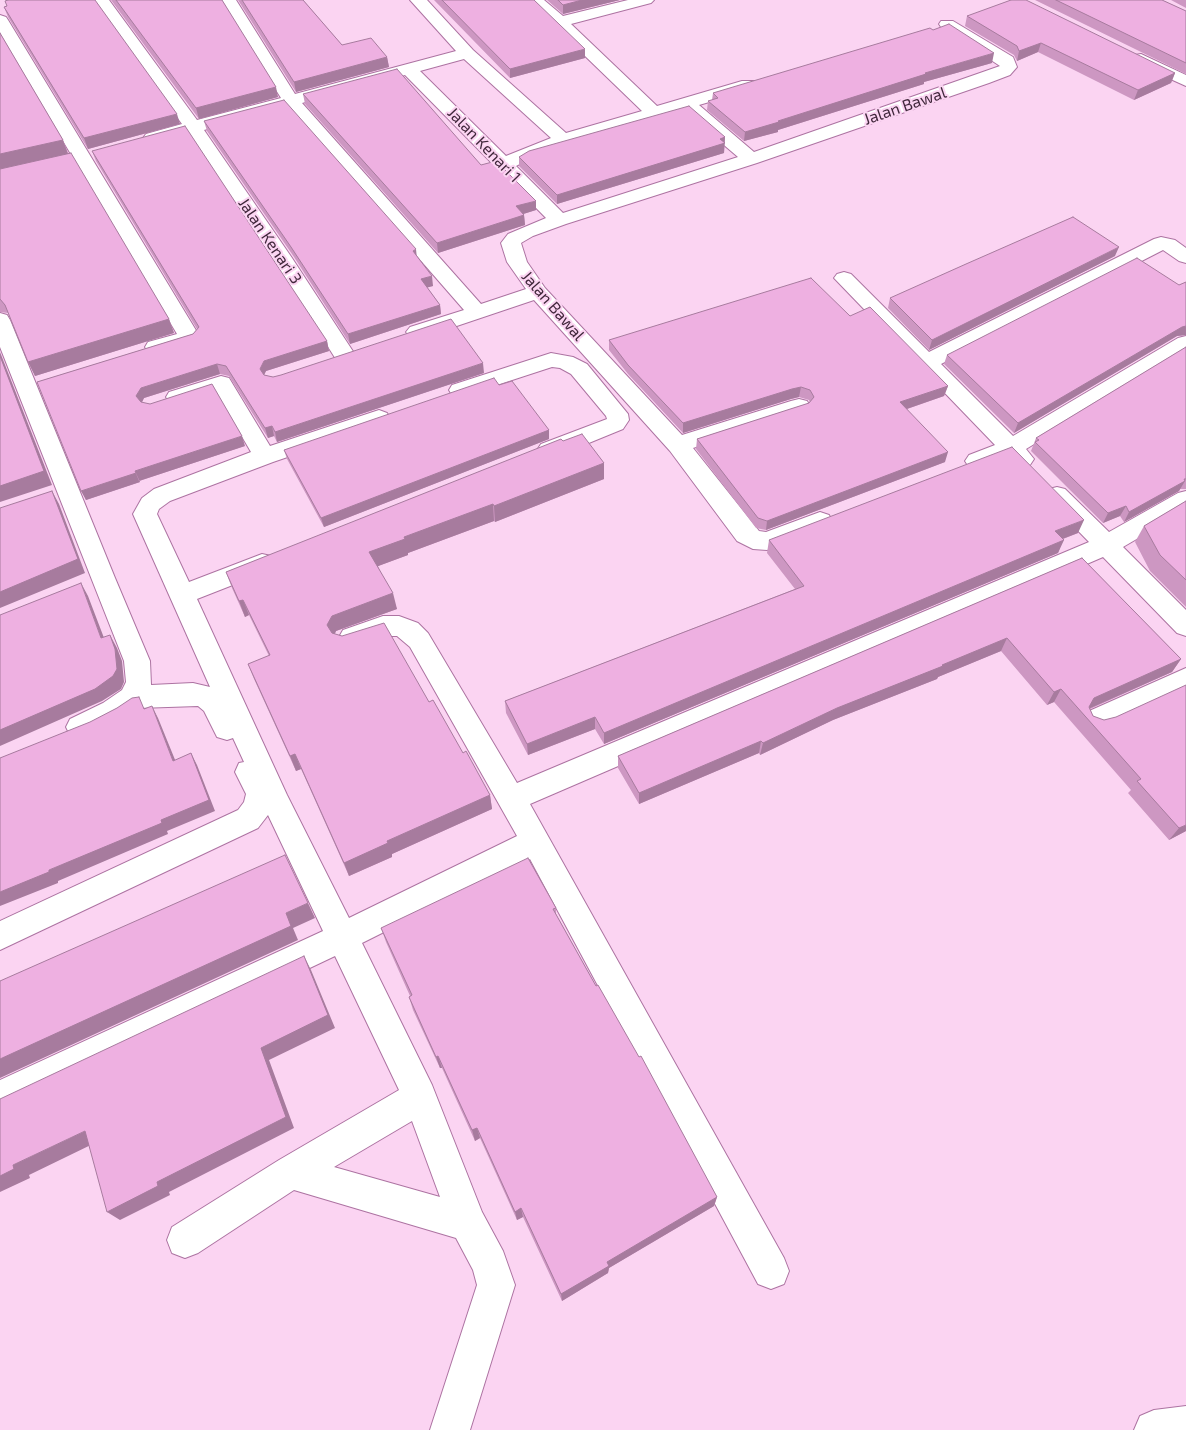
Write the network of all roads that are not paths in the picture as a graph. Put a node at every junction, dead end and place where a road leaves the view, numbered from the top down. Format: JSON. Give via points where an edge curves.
{"nodes":[{"id":1,"x":101,"y":0,"type":"edge"},
{"id":2,"x":228,"y":0,"type":"edge"},
{"id":3,"x":418,"y":0,"type":"edge"},
{"id":4,"x":535,"y":0,"type":"edge"},
{"id":5,"x":646,"y":0,"type":"edge"},
{"id":6,"x":971,"y":16,"type":"edge"},
{"id":7,"x":0,"y":20,"type":"edge"},
{"id":8,"x":560,"y":22,"type":"junction"},
{"id":9,"x":947,"y":24,"type":"junction"},
{"id":10,"x":929,"y":30,"type":"edge"},
{"id":11,"x":1125,"y":51,"type":"edge"},
{"id":12,"x":467,"y":53,"type":"junction"},
{"id":13,"x":409,"y":69,"type":"junction"},
{"id":14,"x":762,"y":81,"type":"edge"},
{"id":15,"x":1186,"y":81,"type":"edge"},
{"id":16,"x":291,"y":101,"type":"junction"},
{"id":17,"x":687,"y":104,"type":"junction"},
{"id":18,"x":654,"y":113,"type":"junction"},
{"id":19,"x":193,"y":127,"type":"junction"},
{"id":20,"x":563,"y":140,"type":"junction"},
{"id":21,"x":137,"y":142,"type":"edge"},
{"id":22,"x":750,"y":159,"type":"junction"},
{"id":23,"x":503,"y":165,"type":"junction"},
{"id":24,"x":559,"y":220,"type":"junction"},
{"id":25,"x":1186,"y":257,"type":"edge"},
{"id":26,"x":844,"y":278,"type":"dead end"},
{"id":27,"x":538,"y":292,"type":"junction"},
{"id":28,"x":478,"y":312,"type":"junction"},
{"id":29,"x":0,"y":320,"type":"edge"},
{"id":30,"x":397,"y":339,"type":"edge"},
{"id":31,"x":1186,"y":343,"type":"edge"},
{"id":32,"x":142,"y":352,"type":"edge"},
{"id":33,"x":345,"y":356,"type":"edge"},
{"id":34,"x":927,"y":362,"type":"junction"},
{"id":35,"x":440,"y":397,"type":"edge"},
{"id":36,"x":161,"y":402,"type":"edge"},
{"id":37,"x":798,"y":406,"type":"edge"},
{"id":38,"x":394,"y":412,"type":"edge"},
{"id":39,"x":678,"y":445,"type":"junction"},
{"id":40,"x":1011,"y":448,"type":"junction"},
{"id":41,"x":265,"y":456,"type":"junction"},
{"id":42,"x":532,"y":457,"type":"edge"},
{"id":43,"x":956,"y":469,"type":"edge"},
{"id":44,"x":68,"y":490,"type":"junction"},
{"id":45,"x":43,"y":498,"type":"edge"},
{"id":46,"x":1186,"y":499,"type":"edge"},
{"id":47,"x":839,"y":514,"type":"edge"},
{"id":48,"x":1106,"y":545,"type":"junction"},
{"id":49,"x":282,"y":555,"type":"edge"},
{"id":50,"x":102,"y":578,"type":"junction"},
{"id":51,"x":76,"y":589,"type":"edge"},
{"id":52,"x":181,"y":595,"type":"junction"},
{"id":53,"x":1186,"y":626,"type":"edge"},
{"id":54,"x":346,"y":640,"type":"edge"},
{"id":55,"x":1186,"y":679,"type":"edge"},
{"id":56,"x":132,"y":696,"type":"junction"},
{"id":57,"x":1097,"y":720,"type":"edge"},
{"id":58,"x":61,"y":734,"type":"edge"},
{"id":59,"x":512,"y":798,"type":"junction"},
{"id":60,"x":536,"y":840,"type":"junction"},
{"id":61,"x":0,"y":936,"type":"edge"},
{"id":62,"x":343,"y":936,"type":"junction"},
{"id":63,"x":420,"y":1097,"type":"junction"},
{"id":64,"x":0,"y":1098,"type":"edge"},
{"id":65,"x":292,"y":1172,"type":"junction"},
{"id":66,"x":468,"y":1223,"type":"junction"},
{"id":67,"x":185,"y":1240,"type":"dead end"},
{"id":68,"x":771,"y":1271,"type":"dead end"},
{"id":69,"x":1186,"y":1426,"type":"edge"},
{"id":70,"x":450,"y":1430,"type":"edge"},
{"id":71,"x":1154,"y":1430,"type":"edge"}],
"edges":[{"from":1,"to":19,"type":"street","name":"Jalan Kenari 3"},
{"from":2,"to":16,"type":"street"},
{"from":3,"to":12,"type":"street"},
{"from":4,"to":8,"type":"street"},
{"from":5,"to":8,"type":"street"},
{"from":6,"to":9,"type":"street"},
{"from":7,"to":32,"type":"street","via":[[189,337]]},
{"from":8,"to":18,"type":"street"},
{"from":9,"to":10,"type":"street"},
{"from":9,"to":22,"type":"street","name":"Jalan Bawal","via":[[1007,60],[1009,67],[984,79]]},
{"from":11,"to":15,"type":"street"},
{"from":12,"to":13,"type":"street"},
{"from":12,"to":20,"type":"street"},
{"from":13,"to":16,"type":"street"},
{"from":13,"to":23,"type":"street","name":"Jalan Kenari 1"},
{"from":14,"to":17,"type":"street"},
{"from":16,"to":19,"type":"street"},
{"from":16,"to":28,"type":"street"},
{"from":17,"to":18,"type":"street"},
{"from":17,"to":22,"type":"street"},
{"from":18,"to":20,"type":"street"},
{"from":19,"to":21,"type":"street"},
{"from":19,"to":33,"type":"street","name":"Jalan Kenari 3"},
{"from":20,"to":23,"type":"street"},
{"from":22,"to":24,"type":"street","name":"Jalan Bawal"},
{"from":23,"to":24,"type":"street","name":"Jalan Kenari 1"},
{"from":24,"to":27,"type":"street","name":"Jalan Bawal","via":[[526,232],[511,243],[517,262]]},
{"from":25,"to":34,"type":"street","via":[[1168,244],[1161,243]]},
{"from":26,"to":34,"type":"street"},
{"from":27,"to":28,"type":"street"},
{"from":27,"to":39,"type":"street","name":"Jalan Bawal"},
{"from":28,"to":30,"type":"street"},
{"from":29,"to":44,"type":"street","via":[[37,384]]},
{"from":31,"to":40,"type":"street"},
{"from":34,"to":40,"type":"street"},
{"from":35,"to":42,"type":"street","via":[[551,360],[579,369],[617,414],[618,420]]},
{"from":36,"to":41,"type":"street","via":[[221,384]]},
{"from":37,"to":39,"type":"street"},
{"from":38,"to":41,"type":"street"},
{"from":39,"to":47,"type":"street","name":"Jalan Bawal","via":[[753,540],[766,541]]},
{"from":40,"to":43,"type":"street"},
{"from":40,"to":48,"type":"street"},
{"from":41,"to":52,"type":"street","via":[[162,495],[150,504],[145,514]]},
{"from":44,"to":45,"type":"street"},
{"from":44,"to":50,"type":"street"},
{"from":46,"to":48,"type":"street"},
{"from":48,"to":53,"type":"street"},
{"from":48,"to":59,"type":"street"},
{"from":49,"to":52,"type":"street"},
{"from":50,"to":51,"type":"street"},
{"from":50,"to":56,"type":"street","via":[[137,660],[140,682]]},
{"from":52,"to":62,"type":"street","via":[[275,799]]},
{"from":54,"to":59,"type":"street","via":[[383,626],[409,630],[419,640]]},
{"from":55,"to":57,"type":"street"},
{"from":56,"to":58,"type":"street","via":[[113,711]]},
{"from":56,"to":61,"type":"street","via":[[193,694],[214,703],[260,794],[258,807],[248,819]]},
{"from":59,"to":60,"type":"street"},
{"from":60,"to":62,"type":"street"},
{"from":60,"to":68,"type":"street"},
{"from":62,"to":63,"type":"street"},
{"from":62,"to":64,"type":"street"},
{"from":63,"to":65,"type":"street"},
{"from":63,"to":66,"type":"street"},
{"from":65,"to":66,"type":"street"},
{"from":65,"to":67,"type":"street"},
{"from":66,"to":70,"type":"street","via":[[490,1264],[496,1285]]},
{"from":69,"to":71,"type":"street"}]}
